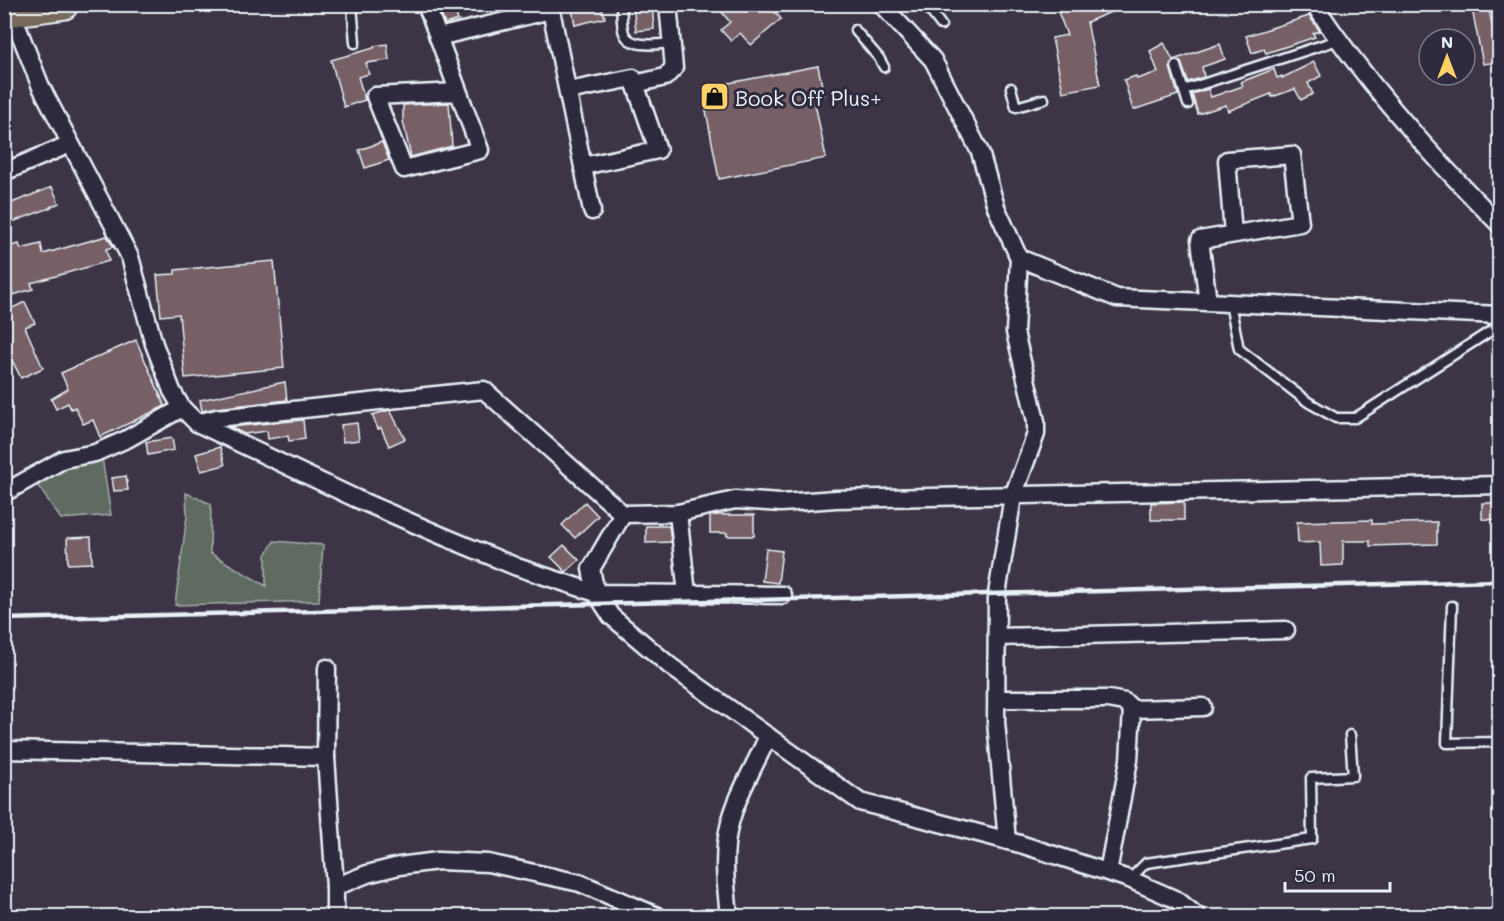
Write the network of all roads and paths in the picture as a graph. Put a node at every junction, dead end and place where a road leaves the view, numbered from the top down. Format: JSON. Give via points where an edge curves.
{"nodes":[{"id":1,"x":63,"y":4,"type":"edge"},
{"id":2,"x":352,"y":4,"type":"edge"},
{"id":3,"x":426,"y":4,"type":"edge"},
{"id":4,"x":621,"y":4,"type":"edge"},
{"id":5,"x":668,"y":4,"type":"edge"},
{"id":6,"x":881,"y":4,"type":"edge"},
{"id":7,"x":925,"y":4,"type":"edge"},
{"id":8,"x":1314,"y":4,"type":"edge"},
{"id":9,"x":18,"y":9,"type":"edge"},
{"id":10,"x":941,"y":25,"type":"dead end"},
{"id":11,"x":855,"y":30,"type":"dead end"},
{"id":12,"x":438,"y":37,"type":"junction"},
{"id":13,"x":1338,"y":40,"type":"junction"},
{"id":14,"x":673,"y":43,"type":"junction"},
{"id":15,"x":355,"y":44,"type":"dead end"},
{"id":16,"x":1176,"y":66,"type":"dead end"},
{"id":17,"x":884,"y":68,"type":"dead end"},
{"id":18,"x":635,"y":84,"type":"junction"},
{"id":19,"x":1011,"y":88,"type":"dead end"},
{"id":20,"x":1184,"y":90,"type":"junction"},
{"id":21,"x":568,"y":91,"type":"junction"},
{"id":22,"x":458,"y":92,"type":"junction"},
{"id":23,"x":1044,"y":99,"type":"dead end"},
{"id":24,"x":1188,"y":104,"type":"dead end"},
{"id":25,"x":70,"y":144,"type":"junction"},
{"id":26,"x":583,"y":166,"type":"junction"},
{"id":27,"x":4,"y":172,"type":"edge"},
{"id":28,"x":592,"y":211,"type":"dead end"},
{"id":29,"x":1500,"y":225,"type":"edge"},
{"id":30,"x":1233,"y":234,"type":"junction"},
{"id":31,"x":1019,"y":258,"type":"junction"},
{"id":32,"x":1208,"y":302,"type":"junction"},
{"id":33,"x":1230,"y":303,"type":"junction"},
{"id":34,"x":1500,"y":315,"type":"edge"},
{"id":35,"x":1500,"y":325,"type":"edge"},
{"id":36,"x":183,"y":408,"type":"junction"},
{"id":37,"x":197,"y":423,"type":"junction"},
{"id":38,"x":1500,"y":485,"type":"edge"},
{"id":39,"x":4,"y":493,"type":"edge"},
{"id":40,"x":1013,"y":496,"type":"junction"},
{"id":41,"x":678,"y":513,"type":"junction"},
{"id":42,"x":623,"y":514,"type":"junction"},
{"id":43,"x":596,"y":593,"type":"junction"},
{"id":44,"x":687,"y":594,"type":"junction"},
{"id":45,"x":783,"y":595,"type":"dead end"},
{"id":46,"x":1452,"y":606,"type":"dead end"},
{"id":47,"x":1286,"y":630,"type":"dead end"},
{"id":48,"x":998,"y":637,"type":"junction"},
{"id":49,"x":327,"y":668,"type":"dead end"},
{"id":50,"x":997,"y":699,"type":"junction"},
{"id":51,"x":1203,"y":707,"type":"dead end"},
{"id":52,"x":1132,"y":709,"type":"junction"},
{"id":53,"x":1350,"y":735,"type":"dead end"},
{"id":54,"x":768,"y":736,"type":"junction"},
{"id":55,"x":1500,"y":742,"type":"edge"},
{"id":56,"x":4,"y":750,"type":"edge"},
{"id":57,"x":326,"y":757,"type":"junction"},
{"id":58,"x":1007,"y":841,"type":"junction"},
{"id":59,"x":1108,"y":872,"type":"junction"},
{"id":60,"x":1130,"y":879,"type":"junction"},
{"id":61,"x":335,"y":887,"type":"junction"},
{"id":62,"x":335,"y":916,"type":"edge"},
{"id":63,"x":657,"y":916,"type":"edge"},
{"id":64,"x":729,"y":916,"type":"edge"},
{"id":65,"x":1197,"y":916,"type":"edge"}],
"edges":[{"from":1,"to":9,"type":"highway"},
{"from":2,"to":15,"type":"lane"},
{"from":3,"to":12,"type":"street"},
{"from":4,"to":14,"type":"lane","via":[[624,33],[629,40]]},
{"from":5,"to":14,"type":"street"},
{"from":6,"to":31,"type":"street","via":[[933,60],[980,152],[996,207]]},
{"from":7,"to":10,"type":"lane"},
{"from":8,"to":13,"type":"street"},
{"from":9,"to":25,"type":"street","via":[[41,87]]},
{"from":11,"to":17,"type":"lane"},
{"from":12,"to":21,"type":"street","via":[[551,10]]},
{"from":12,"to":22,"type":"street"},
{"from":13,"to":20,"type":"lane"},
{"from":13,"to":29,"type":"street","via":[[1448,173]]},
{"from":14,"to":18,"type":"street","via":[[675,61],[670,73]]},
{"from":16,"to":20,"type":"lane"},
{"from":18,"to":21,"type":"street","via":[[633,78]]},
{"from":18,"to":26,"type":"street","via":[[658,150]]},
{"from":19,"to":23,"type":"lane","via":[[1016,107]]},
{"from":20,"to":24,"type":"lane"},
{"from":21,"to":26,"type":"street"},
{"from":22,"to":22,"type":"street","via":[[480,150],[404,169],[375,96]]},
{"from":25,"to":27,"type":"street"},
{"from":25,"to":36,"type":"street","via":[[130,257],[154,344],[172,391]]},
{"from":26,"to":28,"type":"street"},
{"from":30,"to":30,"type":"street","via":[[1300,223],[1292,155],[1227,160]]},
{"from":30,"to":32,"type":"street","via":[[1200,240]]},
{"from":31,"to":32,"type":"street","via":[[1117,298]]},
{"from":31,"to":40,"type":"street","via":[[1015,332],[1036,434]]},
{"from":32,"to":33,"type":"street"},
{"from":33,"to":34,"type":"street"},
{"from":33,"to":35,"type":"lane","via":[[1239,349],[1308,402],[1336,418],[1355,417]]},
{"from":36,"to":37,"type":"street"},
{"from":36,"to":39,"type":"street","via":[[95,453],[64,459]]},
{"from":37,"to":42,"type":"street","via":[[484,390]]},
{"from":37,"to":43,"type":"street","via":[[440,536]]},
{"from":38,"to":40,"type":"street"},
{"from":40,"to":41,"type":"street","via":[[781,503],[735,500]]},
{"from":40,"to":48,"type":"street","via":[[997,594]]},
{"from":41,"to":42,"type":"street"},
{"from":41,"to":44,"type":"street"},
{"from":42,"to":43,"type":"street","via":[[591,569]]},
{"from":43,"to":44,"type":"street"},
{"from":43,"to":54,"type":"street","via":[[611,616],[670,666]]},
{"from":44,"to":45,"type":"street"},
{"from":46,"to":55,"type":"lane","via":[[1447,743]]},
{"from":47,"to":48,"type":"street"},
{"from":48,"to":50,"type":"street"},
{"from":49,"to":57,"type":"street"},
{"from":50,"to":52,"type":"street","via":[[1108,699],[1125,702]]},
{"from":50,"to":58,"type":"street"},
{"from":51,"to":52,"type":"street"},
{"from":52,"to":59,"type":"street","via":[[1129,760]]},
{"from":53,"to":60,"type":"lane","via":[[1353,776],[1311,778],[1312,839],[1146,863]]},
{"from":54,"to":58,"type":"street","via":[[860,802]]},
{"from":54,"to":64,"type":"street","via":[[728,829],[725,872]]},
{"from":56,"to":57,"type":"street"},
{"from":57,"to":61,"type":"street"},
{"from":58,"to":59,"type":"street"},
{"from":59,"to":60,"type":"street"},
{"from":60,"to":65,"type":"street","via":[[1177,900]]},
{"from":61,"to":62,"type":"street"},
{"from":61,"to":63,"type":"street","via":[[399,866],[438,861],[488,863],[580,883]]}]}
